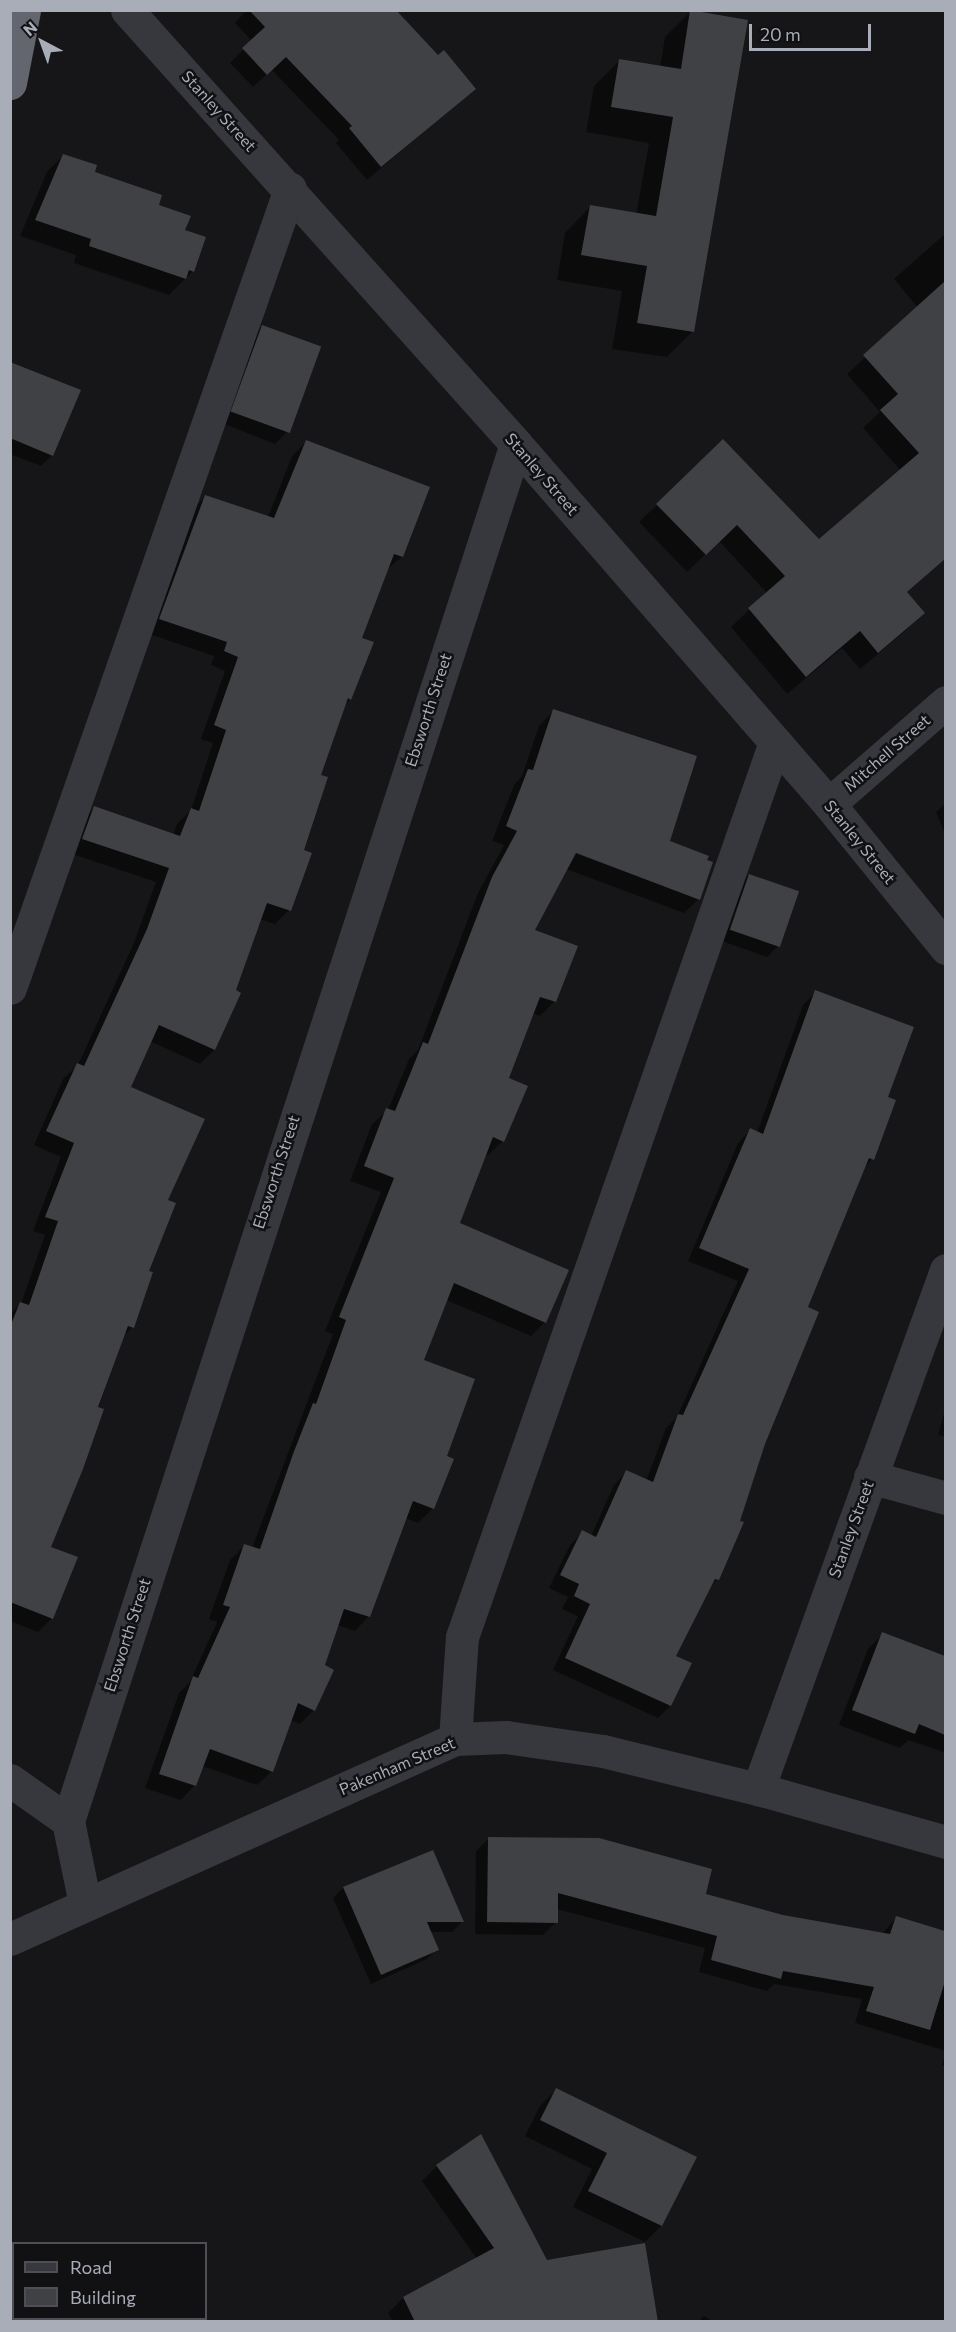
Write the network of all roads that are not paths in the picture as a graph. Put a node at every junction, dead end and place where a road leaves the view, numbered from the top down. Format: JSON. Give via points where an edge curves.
{"nodes":[{"id":1,"x":24,"y":10,"type":"edge"},
{"id":2,"x":127,"y":10,"type":"edge"},
{"id":3,"x":10,"y":83,"type":"edge"},
{"id":4,"x":290,"y":189,"type":"junction"},
{"id":5,"x":516,"y":444,"type":"junction"},
{"id":6,"x":945,"y":702,"type":"edge"},
{"id":7,"x":775,"y":742,"type":"junction"},
{"id":8,"x":829,"y":804,"type":"junction"},
{"id":9,"x":945,"y":948,"type":"edge"},
{"id":10,"x":10,"y":988,"type":"edge"},
{"id":11,"x":945,"y":1270,"type":"edge"},
{"id":12,"x":870,"y":1477,"type":"junction"},
{"id":13,"x":945,"y":1498,"type":"edge"},
{"id":14,"x":455,"y":1739,"type":"junction"},
{"id":15,"x":10,"y":1780,"type":"edge"},
{"id":16,"x":758,"y":1789,"type":"junction"},
{"id":17,"x":68,"y":1821,"type":"junction"},
{"id":18,"x":945,"y":1842,"type":"edge"},
{"id":19,"x":85,"y":1904,"type":"junction"},
{"id":20,"x":10,"y":1939,"type":"edge"}],
"edges":[{"from":1,"to":3,"type":"highway"},
{"from":2,"to":4,"type":"street","name":"Stanley Street"},
{"from":4,"to":5,"type":"street","name":"Stanley Street"},
{"from":4,"to":10,"type":"street"},
{"from":5,"to":7,"type":"street","name":"Stanley Street"},
{"from":5,"to":17,"type":"street","name":"Ebsworth Street"},
{"from":6,"to":8,"type":"street","name":"Mitchell Street"},
{"from":7,"to":8,"type":"street","name":"Stanley Street"},
{"from":7,"to":14,"type":"street","via":[[462,1637]]},
{"from":8,"to":9,"type":"street","name":"Stanley Street"},
{"from":11,"to":12,"type":"street","name":"Stanley Street"},
{"from":12,"to":13,"type":"street"},
{"from":12,"to":16,"type":"street","name":"Stanley Street"},
{"from":14,"to":16,"type":"street","name":"Pakenham Street","via":[[506,1737],[603,1751]]},
{"from":14,"to":19,"type":"street","name":"Pakenham Street"},
{"from":15,"to":17,"type":"street"},
{"from":16,"to":18,"type":"street","name":"Pakenham Street"},
{"from":17,"to":19,"type":"street","name":"Ebsworth Street"},
{"from":19,"to":20,"type":"street","name":"Pakenham Street"}]}
